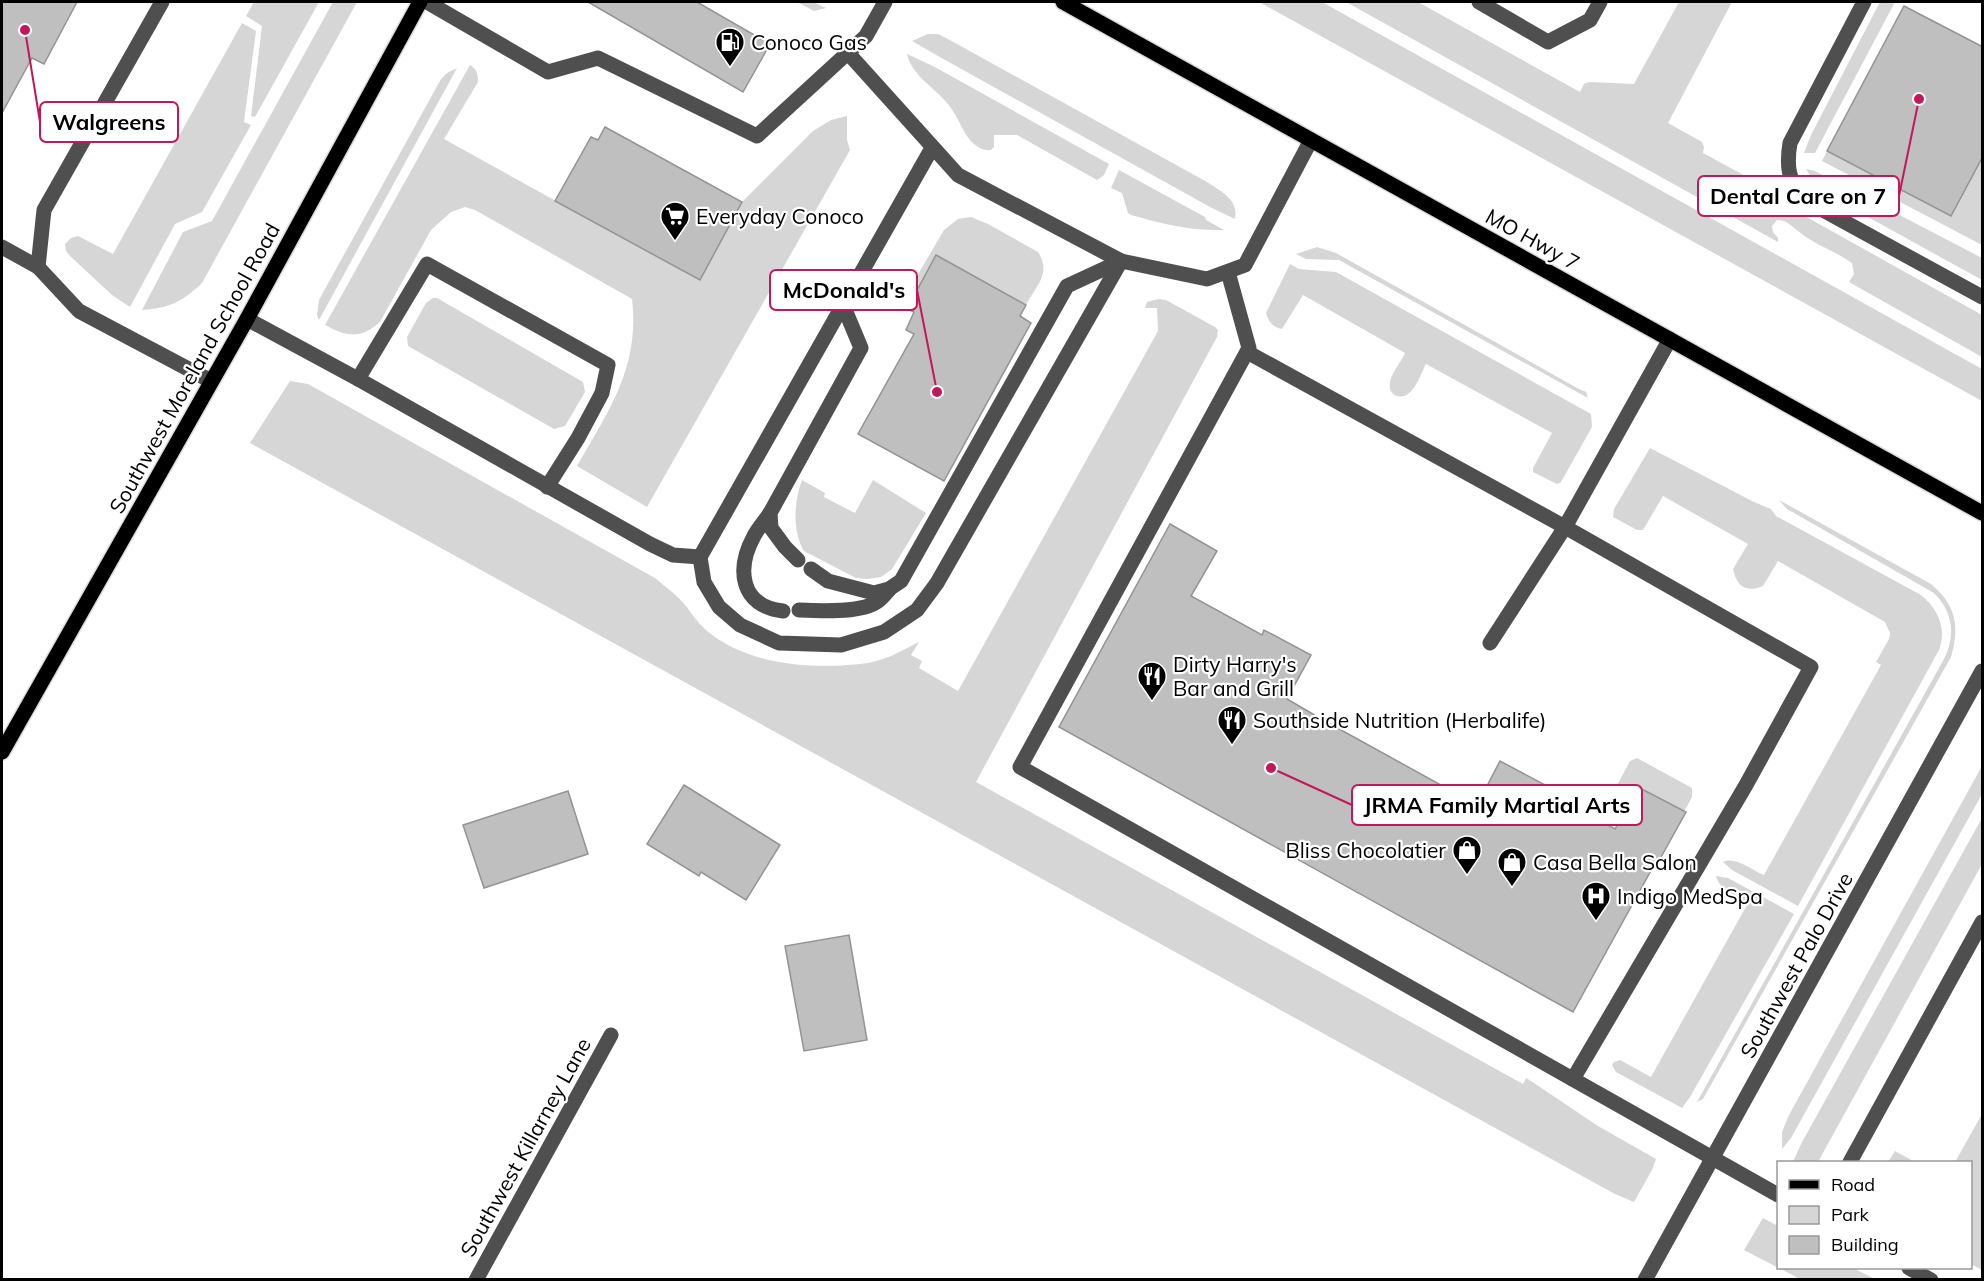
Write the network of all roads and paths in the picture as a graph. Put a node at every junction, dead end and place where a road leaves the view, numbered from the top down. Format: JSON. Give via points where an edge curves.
{"nodes":[{"id":1,"x":162,"y":2,"type":"edge"},
{"id":2,"x":420,"y":2,"type":"edge"},
{"id":3,"x":427,"y":2,"type":"edge"},
{"id":4,"x":885,"y":2,"type":"edge"},
{"id":5,"x":1063,"y":2,"type":"edge"},
{"id":6,"x":1479,"y":2,"type":"edge"},
{"id":7,"x":1600,"y":2,"type":"edge"},
{"id":8,"x":1864,"y":2,"type":"edge"},
{"id":9,"x":848,"y":53,"type":"junction"},
{"id":10,"x":1311,"y":140,"type":"junction"},
{"id":11,"x":932,"y":148,"type":"junction"},
{"id":12,"x":2,"y":247,"type":"edge"},
{"id":13,"x":1121,"y":261,"type":"junction"},
{"id":14,"x":38,"y":267,"type":"junction"},
{"id":15,"x":1228,"y":272,"type":"junction"},
{"id":16,"x":1983,"y":297,"type":"edge"},
{"id":17,"x":843,"y":305,"type":"junction"},
{"id":18,"x":247,"y":319,"type":"junction"},
{"id":19,"x":1670,"y":339,"type":"junction"},
{"id":20,"x":1247,"y":352,"type":"junction"},
{"id":21,"x":358,"y":379,"type":"junction"},
{"id":22,"x":211,"y":381,"type":"junction"},
{"id":23,"x":547,"y":487,"type":"junction"},
{"id":24,"x":770,"y":513,"type":"junction"},
{"id":25,"x":1983,"y":513,"type":"edge"},
{"id":26,"x":1565,"y":527,"type":"junction"},
{"id":27,"x":700,"y":557,"type":"junction"},
{"id":28,"x":889,"y":590,"type":"junction"},
{"id":29,"x":799,"y":610,"type":"dead end"},
{"id":30,"x":783,"y":611,"type":"dead end"},
{"id":31,"x":1490,"y":643,"type":"dead end"},
{"id":32,"x":1983,"y":671,"type":"edge"},
{"id":33,"x":2,"y":753,"type":"edge"},
{"id":34,"x":1983,"y":922,"type":"edge"},
{"id":35,"x":611,"y":1035,"type":"dead end"},
{"id":36,"x":1573,"y":1079,"type":"junction"},
{"id":37,"x":1713,"y":1158,"type":"junction"},
{"id":38,"x":1851,"y":1161,"type":"edge"},
{"id":39,"x":1777,"y":1194,"type":"edge"},
{"id":40,"x":1912,"y":1269,"type":"edge"},
{"id":41,"x":476,"y":1280,"type":"edge"},
{"id":42,"x":1645,"y":1280,"type":"edge"},
{"id":43,"x":1931,"y":1280,"type":"edge"}],
"edges":[{"from":1,"to":14,"type":"street","via":[[44,210]]},
{"from":2,"to":18,"type":"main road","name":"Southwest Moreland School Road"},
{"from":3,"to":9,"type":"street","via":[[548,72],[598,58],[757,136]]},
{"from":4,"to":9,"type":"street","via":[[866,36]]},
{"from":5,"to":10,"type":"main road","name":"MO Hwy 7"},
{"from":6,"to":7,"type":"street","via":[[1548,42],[1590,20]]},
{"from":8,"to":16,"type":"street","via":[[1790,143],[1787,161],[1791,180],[1821,209]]},
{"from":9,"to":11,"type":"street"},
{"from":10,"to":15,"type":"street","via":[[1245,265]]},
{"from":10,"to":19,"type":"main road","name":"MO Hwy 7"},
{"from":11,"to":13,"type":"street","via":[[958,175]]},
{"from":11,"to":17,"type":"street"},
{"from":12,"to":14,"type":"street"},
{"from":13,"to":15,"type":"street","via":[[1207,279]]},
{"from":13,"to":27,"type":"street","via":[[937,583],[917,610],[884,632],[841,645],[779,643],[740,626],[719,607],[704,582]]},
{"from":13,"to":28,"type":"street","via":[[1067,286],[901,580]]},
{"from":14,"to":22,"type":"street","via":[[79,310]]},
{"from":15,"to":20,"type":"street"},
{"from":17,"to":24,"type":"street","via":[[861,348]]},
{"from":17,"to":27,"type":"street"},
{"from":18,"to":21,"type":"street"},
{"from":18,"to":22,"type":"main road","name":"Southwest Moreland School Road"},
{"from":19,"to":25,"type":"main road","name":"MO Hwy 7"},
{"from":19,"to":26,"type":"street"},
{"from":20,"to":26,"type":"street"},
{"from":20,"to":36,"type":"street","via":[[1020,767]]},
{"from":21,"to":23,"type":"street"},
{"from":21,"to":23,"type":"street","via":[[427,264],[608,365],[602,393]]},
{"from":22,"to":33,"type":"main road","name":"Southwest Moreland School Road"},
{"from":23,"to":27,"type":"street","via":[[674,555]]},
{"from":24,"to":28,"type":"street","via":[[771,528],[785,547],[828,581],[874,593]]},
{"from":24,"to":30,"type":"street","via":[[753,537],[743,580],[750,596],[762,606]]},
{"from":26,"to":31,"type":"street"},
{"from":26,"to":36,"type":"street","via":[[1811,667]]},
{"from":28,"to":29,"type":"street","via":[[875,603],[857,608]]},
{"from":32,"to":37,"type":"street","name":"Southwest Palo Drive"},
{"from":34,"to":38,"type":"street"},
{"from":35,"to":41,"type":"street","name":"Southwest Killarney Lane"},
{"from":36,"to":37,"type":"street"},
{"from":37,"to":39,"type":"street"},
{"from":37,"to":42,"type":"street","name":"Southwest Palo Drive"},
{"from":40,"to":43,"type":"street"}]}
